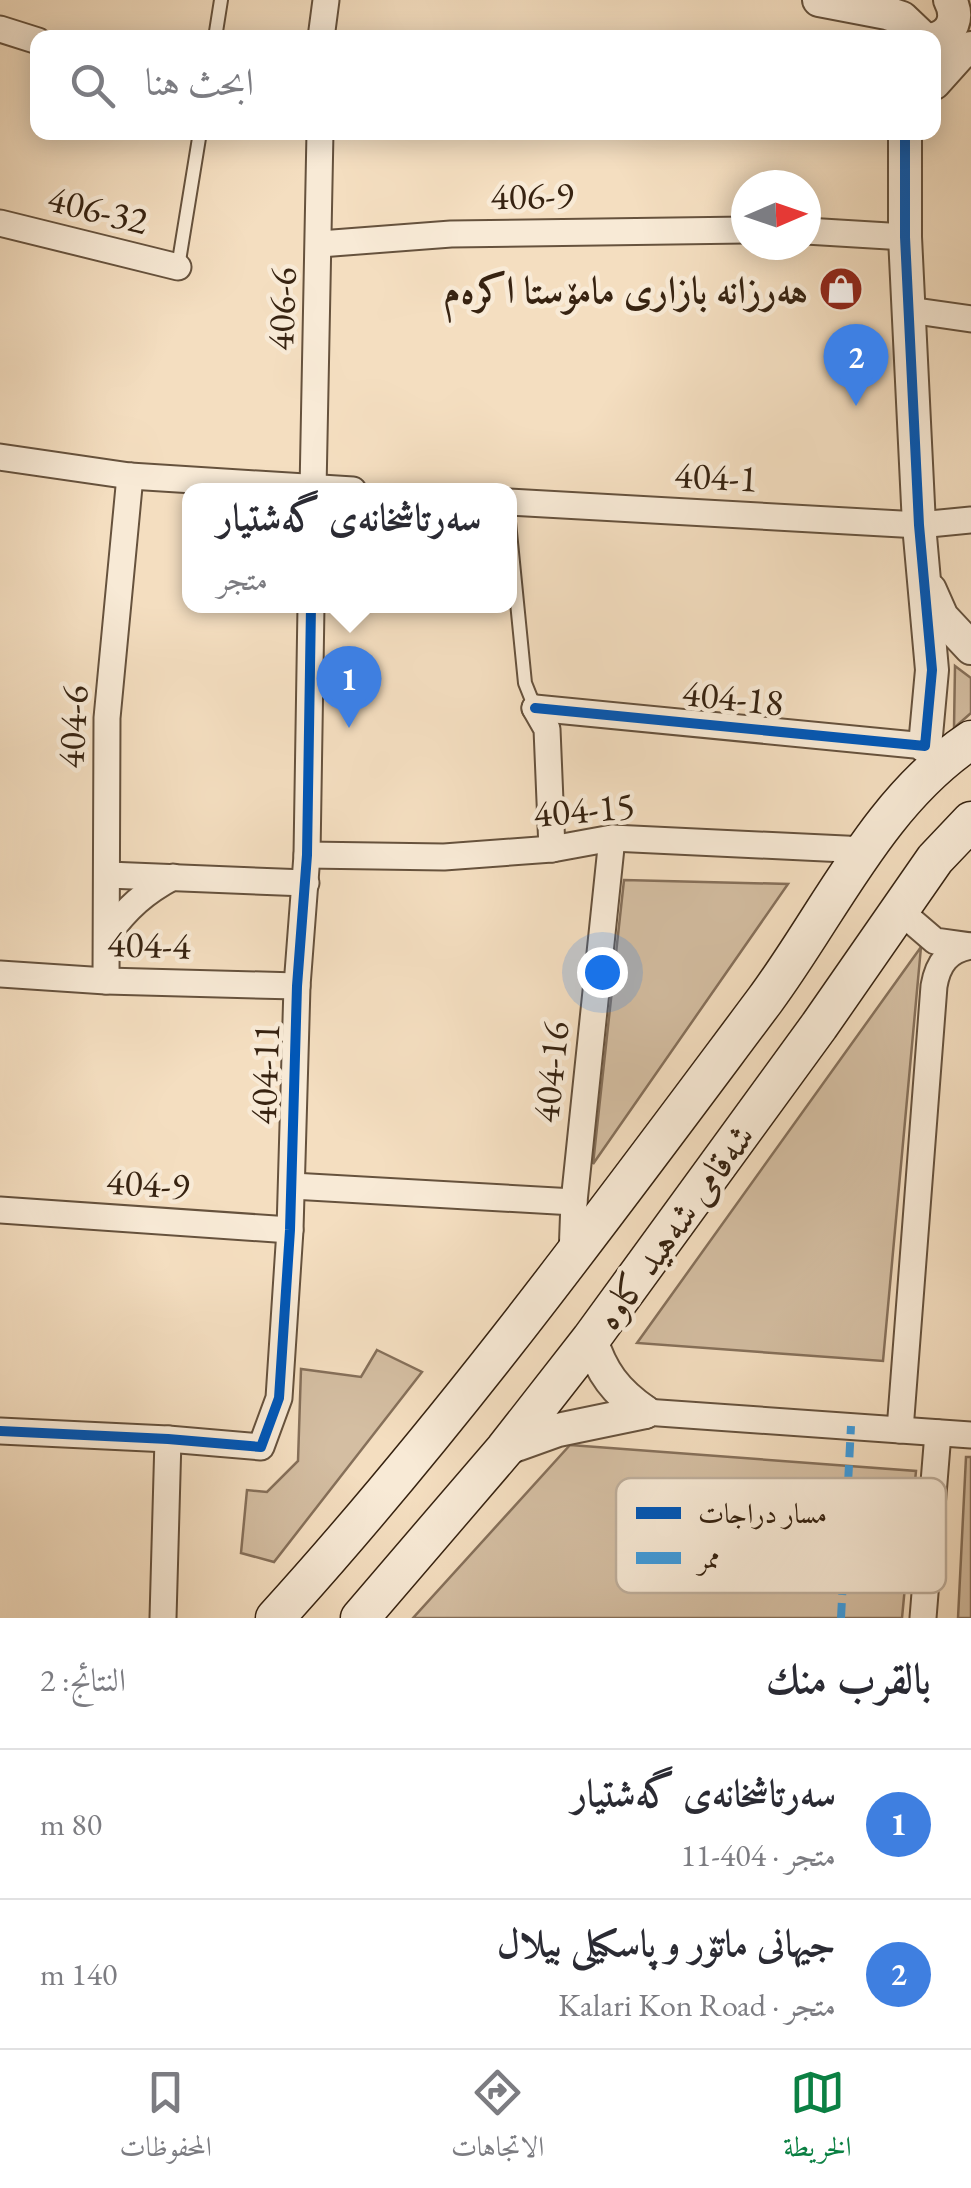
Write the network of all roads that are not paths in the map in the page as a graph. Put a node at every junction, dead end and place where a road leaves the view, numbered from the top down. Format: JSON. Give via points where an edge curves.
{"nodes":[{"id":1,"x":220,"y":0,"type":"edge"},
{"id":2,"x":326,"y":0,"type":"edge"},
{"id":3,"x":818,"y":0,"type":"edge"},
{"id":4,"x":950,"y":0,"type":"edge"},
{"id":5,"x":0,"y":30,"type":"edge"},
{"id":6,"x":216,"y":30,"type":"edge"},
{"id":7,"x":322,"y":30,"type":"edge"},
{"id":8,"x":924,"y":30,"type":"edge"},
{"id":9,"x":936,"y":30,"type":"edge"},
{"id":10,"x":30,"y":39,"type":"edge"},
{"id":11,"x":971,"y":48,"type":"edge"},
{"id":12,"x":941,"y":76,"type":"edge"},
{"id":13,"x":199,"y":140,"type":"edge"},
{"id":14,"x":320,"y":140,"type":"edge"},
{"id":15,"x":905,"y":140,"type":"edge"},
{"id":16,"x":916,"y":140,"type":"edge"},
{"id":17,"x":908,"y":172,"type":"junction"},
{"id":18,"x":0,"y":223,"type":"edge"},
{"id":19,"x":731,"y":230,"type":"edge"},
{"id":20,"x":821,"y":233,"type":"edge"},
{"id":21,"x":906,"y":237,"type":"junction"},
{"id":22,"x":320,"y":244,"type":"junction"},
{"id":23,"x":178,"y":267,"type":"joint"},
{"id":24,"x":909,"y":310,"type":"junction"},
{"id":25,"x":971,"y":319,"type":"edge"},
{"id":26,"x":0,"y":458,"type":"edge"},
{"id":27,"x":130,"y":476,"type":"junction"},
{"id":28,"x":229,"y":483,"type":"edge"},
{"id":29,"x":314,"y":483,"type":"edge"},
{"id":30,"x":517,"y":502,"type":"edge"},
{"id":31,"x":971,"y":520,"type":"edge"},
{"id":32,"x":919,"y":525,"type":"junction"},
{"id":33,"x":924,"y":577,"type":"junction"},
{"id":34,"x":517,"y":602,"type":"edge"},
{"id":35,"x":312,"y":613,"type":"edge"},
{"id":36,"x":971,"y":648,"type":"edge"},
{"id":37,"x":536,"y":708,"type":"junction"},
{"id":38,"x":971,"y":740,"type":"edge"},
{"id":39,"x":925,"y":746,"type":"junction"},
{"id":40,"x":897,"y":808,"type":"junction"},
{"id":41,"x":971,"y":821,"type":"edge"},
{"id":42,"x":612,"y":838,"type":"junction"},
{"id":43,"x":552,"y":850,"type":"junction"},
{"id":44,"x":866,"y":850,"type":"junction"},
{"id":45,"x":307,"y":855,"type":"junction"},
{"id":46,"x":108,"y":876,"type":"junction"},
{"id":47,"x":173,"y":877,"type":"junction"},
{"id":48,"x":306,"y":882,"type":"junction"},
{"id":49,"x":900,"y":910,"type":"junction"},
{"id":50,"x":108,"y":934,"type":"junction"},
{"id":51,"x":0,"y":974,"type":"edge"},
{"id":52,"x":106,"y":981,"type":"junction"},
{"id":53,"x":297,"y":986,"type":"junction"},
{"id":54,"x":696,"y":1090,"type":"junction"},
{"id":55,"x":748,"y":1124,"type":"junction"},
{"id":56,"x":292,"y":1186,"type":"junction"},
{"id":57,"x":574,"y":1202,"type":"junction"},
{"id":58,"x":0,"y":1210,"type":"edge"},
{"id":59,"x":290,"y":1230,"type":"junction"},
{"id":60,"x":572,"y":1255,"type":"junction"},
{"id":61,"x":592,"y":1339,"type":"junction"},
{"id":62,"x":645,"y":1412,"type":"junction"},
{"id":63,"x":900,"y":1430,"type":"junction"},
{"id":64,"x":0,"y":1431,"type":"edge"},
{"id":65,"x":938,"y":1432,"type":"junction"},
{"id":66,"x":971,"y":1435,"type":"edge"},
{"id":67,"x":168,"y":1438,"type":"junction"},
{"id":68,"x":505,"y":1449,"type":"junction"},
{"id":69,"x":934,"y":1478,"type":"edge"},
{"id":70,"x":924,"y":1593,"type":"edge"},
{"id":71,"x":163,"y":1618,"type":"edge"},
{"id":72,"x":275,"y":1618,"type":"edge"},
{"id":73,"x":360,"y":1618,"type":"edge"},
{"id":74,"x":922,"y":1618,"type":"edge"}],
"edges":[{"from":1,"to":6,"type":"lane"},
{"from":2,"to":7,"type":"street"},
{"from":3,"to":8,"type":"street","via":[[874,8]]},
{"from":4,"to":9,"type":"street","via":[[954,22]]},
{"from":5,"to":10,"type":"street"},
{"from":11,"to":12,"type":"street"},
{"from":13,"to":23,"type":"lane"},
{"from":14,"to":22,"type":"street","name":"406-6"},
{"from":15,"to":17,"type":"street"},
{"from":16,"to":17,"type":"street"},
{"from":17,"to":21,"type":"street"},
{"from":18,"to":23,"type":"street","name":"406-32"},
{"from":19,"to":22,"type":"street","name":"406-9","via":[[451,234]]},
{"from":20,"to":21,"type":"street"},
{"from":21,"to":24,"type":"street"},
{"from":22,"to":29,"type":"street","name":"406-6"},
{"from":24,"to":25,"type":"street"},
{"from":24,"to":32,"type":"street"},
{"from":26,"to":27,"type":"street"},
{"from":27,"to":28,"type":"street"},
{"from":27,"to":46,"type":"street","name":"404-6","via":[[107,718]]},
{"from":30,"to":32,"type":"street","name":"404-1"},
{"from":31,"to":32,"type":"street","name":"404-1"},
{"from":32,"to":33,"type":"street"},
{"from":33,"to":36,"type":"street","via":[[942,617]]},
{"from":33,"to":39,"type":"street","via":[[932,691]]},
{"from":34,"to":37,"type":"lane","via":[[525,683]]},
{"from":35,"to":45,"type":"street","name":"404-11"},
{"from":37,"to":39,"type":"street","name":"404-18"},
{"from":37,"to":43,"type":"street","via":[[547,729]]},
{"from":38,"to":40,"type":"main road"},
{"from":39,"to":40,"type":"main road"},
{"from":40,"to":44,"type":"main road","name":"شەقامی شەهید کاوە"},
{"from":41,"to":49,"type":"main road","name":"شەقامی شەهید کاوە"},
{"from":42,"to":43,"type":"street","name":"404-15"},
{"from":42,"to":44,"type":"street","name":"404-15"},
{"from":42,"to":57,"type":"street","name":"404-16"},
{"from":43,"to":45,"type":"street","name":"404-15"},
{"from":44,"to":54,"type":"main road","name":"شەقامی شەهید کاوە"},
{"from":45,"to":48,"type":"street","name":"404-11"},
{"from":46,"to":47,"type":"street"},
{"from":46,"to":50,"type":"street","name":"404-6"},
{"from":47,"to":48,"type":"street"},
{"from":47,"to":50,"type":"street","via":[[125,910]]},
{"from":48,"to":53,"type":"street","name":"404-11"},
{"from":49,"to":55,"type":"main road","name":"شەقامی شەهید کاوە"},
{"from":49,"to":63,"type":"street","via":[[935,942],[971,946],[945,958],[934,986]]},
{"from":50,"to":52,"type":"street","name":"404-6"},
{"from":51,"to":52,"type":"street","name":"404-4"},
{"from":52,"to":53,"type":"street","name":"404-4"},
{"from":53,"to":56,"type":"street","name":"404-11"},
{"from":54,"to":55,"type":"main road"},
{"from":54,"to":60,"type":"main road","name":"شەقامی شەهید کاوە"},
{"from":55,"to":61,"type":"main road","name":"شەقامی شەهید کاوە"},
{"from":56,"to":57,"type":"street"},
{"from":56,"to":59,"type":"street","name":"404-11"},
{"from":57,"to":60,"type":"street","name":"404-16"},
{"from":58,"to":59,"type":"street","name":"404-9"},
{"from":59,"to":67,"type":"street","name":"404-11","via":[[278,1398],[261,1447]]},
{"from":60,"to":72,"type":"main road","name":"شەقامی شەهید کاوە","via":[[414,1458]]},
{"from":61,"to":62,"type":"street","via":[[615,1388]]},
{"from":61,"to":68,"type":"main road","name":"شەقامی شەهید کاوە"},
{"from":62,"to":63,"type":"street"},
{"from":62,"to":68,"type":"street"},
{"from":63,"to":65,"type":"street"},
{"from":64,"to":67,"type":"street"},
{"from":65,"to":66,"type":"street"},
{"from":65,"to":69,"type":"street"},
{"from":67,"to":71,"type":"street"},
{"from":68,"to":73,"type":"main road","name":"شەقامی شەهید کاوە"},
{"from":70,"to":74,"type":"street"}]}
